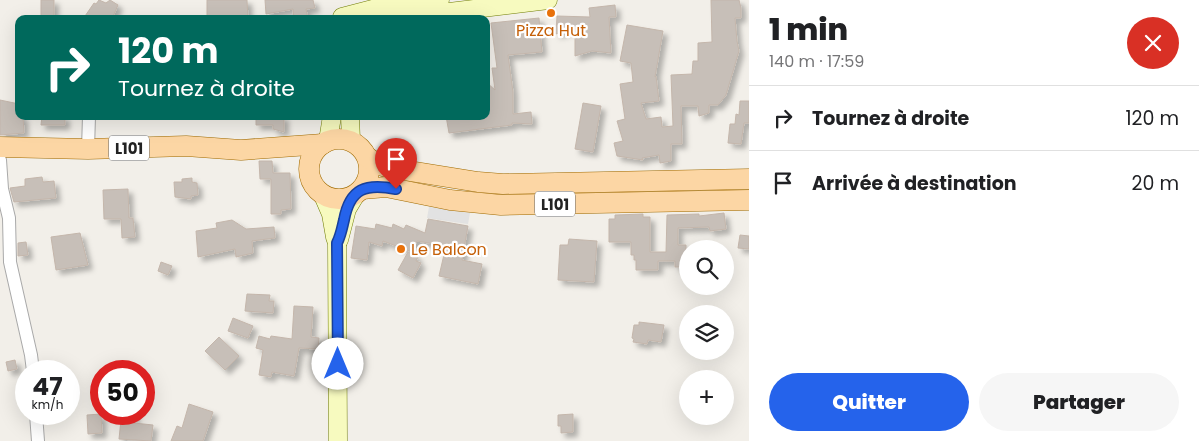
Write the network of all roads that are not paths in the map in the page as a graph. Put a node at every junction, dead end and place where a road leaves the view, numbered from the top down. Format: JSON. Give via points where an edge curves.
{"nodes":[{"id":1,"x":440,"y":0,"type":"edge"},
{"id":2,"x":548,"y":0,"type":"edge"},
{"id":3,"x":361,"y":10,"type":"edge"},
{"id":4,"x":89,"y":120,"type":"edge"},
{"id":5,"x":331,"y":120,"type":"edge"},
{"id":6,"x":350,"y":120,"type":"edge"},
{"id":7,"x":351,"y":142,"type":"junction"},
{"id":8,"x":326,"y":143,"type":"junction"},
{"id":9,"x":0,"y":147,"type":"edge"},
{"id":10,"x":88,"y":149,"type":"junction"},
{"id":11,"x":259,"y":150,"type":"junction"},
{"id":12,"x":367,"y":157,"type":"junction"},
{"id":13,"x":0,"y":160,"type":"edge"},
{"id":14,"x":310,"y":174,"type":"junction"},
{"id":15,"x":749,"y":178,"type":"edge"},
{"id":16,"x":359,"y":191,"type":"junction"},
{"id":17,"x":322,"y":193,"type":"junction"},
{"id":18,"x":749,"y":200,"type":"edge"},
{"id":19,"x":337,"y":243,"type":"junction"},
{"id":20,"x":32,"y":360,"type":"edge"},
{"id":21,"x":37,"y":425,"type":"edge"},
{"id":22,"x":38,"y":441,"type":"edge"},
{"id":23,"x":338,"y":441,"type":"edge"}],
"edges":[{"from":1,"to":3,"type":"main road"},
{"from":2,"to":3,"type":"main road"},
{"from":4,"to":10,"type":"street"},
{"from":5,"to":8,"type":"main road"},
{"from":6,"to":7,"type":"main road"},
{"from":7,"to":8,"type":"main road","via":[[340,139]]},
{"from":7,"to":12,"type":"main road"},
{"from":8,"to":11,"type":"main road","number":"L101"},
{"from":8,"to":14,"type":"main road","via":[[311,159]]},
{"from":9,"to":10,"type":"main road","number":"L101"},
{"from":10,"to":11,"type":"main road","number":"L101","via":[[186,146]]},
{"from":11,"to":14,"type":"main road","number":"L101","via":[[288,156]]},
{"from":12,"to":15,"type":"main road","number":"L101","via":[[392,168],[503,184]]},
{"from":12,"to":16,"type":"main road","via":[[368,177]]},
{"from":13,"to":20,"type":"street","via":[[9,218],[10,262]]},
{"from":14,"to":17,"type":"main road"},
{"from":16,"to":17,"type":"main road","via":[[348,198],[338,199]]},
{"from":16,"to":18,"type":"main road","number":"L101","via":[[386,187],[450,200],[501,205]]},
{"from":16,"to":19,"type":"main road","via":[[347,209]]},
{"from":17,"to":19,"type":"main road"},
{"from":19,"to":23,"type":"main road"},
{"from":21,"to":22,"type":"street"}]}
